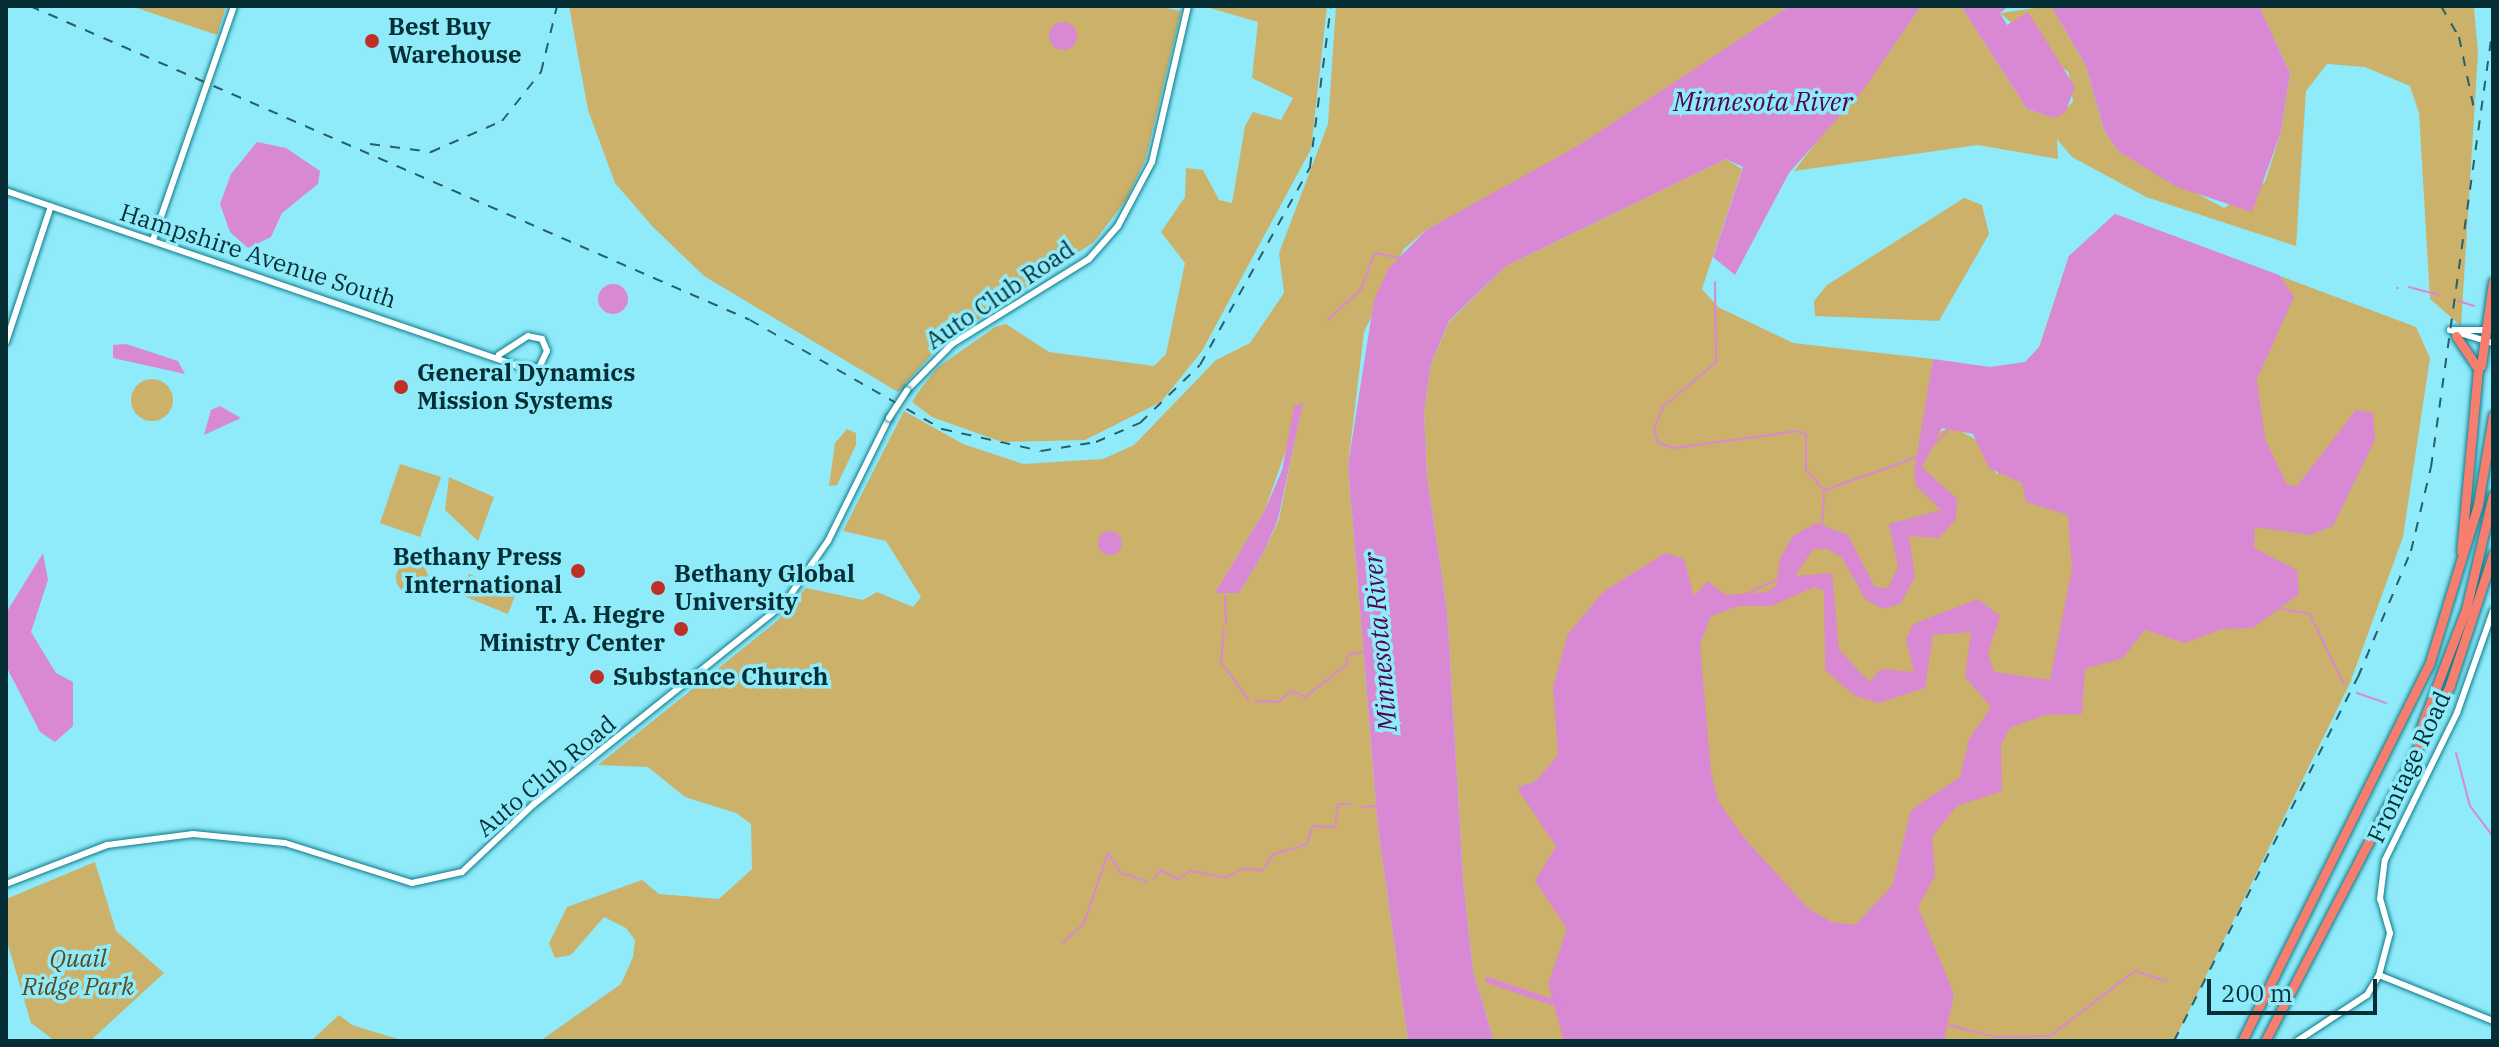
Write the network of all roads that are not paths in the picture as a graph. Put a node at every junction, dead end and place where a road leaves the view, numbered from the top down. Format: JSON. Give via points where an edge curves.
{"nodes":[{"id":1,"x":234,"y":6,"type":"edge"},
{"id":2,"x":1188,"y":6,"type":"edge"},
{"id":3,"x":6,"y":191,"type":"edge"},
{"id":4,"x":51,"y":206,"type":"junction"},
{"id":5,"x":153,"y":240,"type":"junction"},
{"id":6,"x":2493,"y":282,"type":"edge"},
{"id":7,"x":2490,"y":330,"type":"edge"},
{"id":8,"x":2456,"y":336,"type":"junction"},
{"id":9,"x":6,"y":342,"type":"edge"},
{"id":10,"x":2489,"y":343,"type":"edge"},
{"id":11,"x":499,"y":355,"type":"junction"},
{"id":12,"x":2479,"y":385,"type":"junction"},
{"id":13,"x":2493,"y":415,"type":"edge"},
{"id":14,"x":2493,"y":495,"type":"edge"},
{"id":15,"x":2493,"y":554,"type":"edge"},
{"id":16,"x":2460,"y":569,"type":"junction"},
{"id":17,"x":2493,"y":611,"type":"edge"},
{"id":18,"x":2392,"y":792,"type":"junction"},
{"id":19,"x":6,"y":884,"type":"edge"},
{"id":20,"x":2379,"y":975,"type":"junction"},
{"id":21,"x":2256,"y":1015,"type":"junction"},
{"id":22,"x":2493,"y":1021,"type":"edge"},
{"id":23,"x":2242,"y":1041,"type":"edge"},
{"id":24,"x":2249,"y":1041,"type":"edge"},
{"id":25,"x":2266,"y":1041,"type":"edge"},
{"id":26,"x":2297,"y":1041,"type":"edge"}],
"edges":[{"from":1,"to":5,"type":"street"},
{"from":2,"to":19,"type":"street","name":"Auto Club Road","bridge":true,"via":[[1152,162],[1118,226],[1089,259],[952,344],[907,390],[825,546],[784,604],[534,804],[470,867],[443,881],[412,883],[285,843],[193,834],[107,845]]},
{"from":3,"to":4,"type":"street","name":"Hampshire Avenue South"},
{"from":4,"to":5,"type":"street","name":"Hampshire Avenue South"},
{"from":4,"to":9,"type":"street"},
{"from":5,"to":11,"type":"street","name":"Hampshire Avenue South"},
{"from":6,"to":7,"type":"highway"},
{"from":7,"to":8,"type":"street","via":[[2450,330]]},
{"from":7,"to":10,"type":"highway"},
{"from":8,"to":10,"type":"street"},
{"from":8,"to":12,"type":"highway","via":[[2477,359]]},
{"from":10,"to":12,"type":"highway"},
{"from":11,"to":11,"type":"street","name":"Hampshire Avenue South","via":[[532,369],[547,351],[542,339],[528,336]]},
{"from":12,"to":16,"type":"highway"},
{"from":13,"to":16,"type":"highway"},
{"from":14,"to":18,"type":"highway","via":[[2454,646]]},
{"from":15,"to":18,"type":"highway","via":[[2461,660]]},
{"from":16,"to":21,"type":"highway","via":[[2405,719]]},
{"from":17,"to":20,"type":"street","name":"Frontage Road","via":[[2457,713],[2385,860],[2380,899],[2390,933]]},
{"from":18,"to":25,"type":"highway"},
{"from":20,"to":22,"type":"street"},
{"from":20,"to":26,"type":"street","name":"Frontage Road","via":[[2367,995]]},
{"from":21,"to":23,"type":"highway"},
{"from":21,"to":24,"type":"highway"}]}
